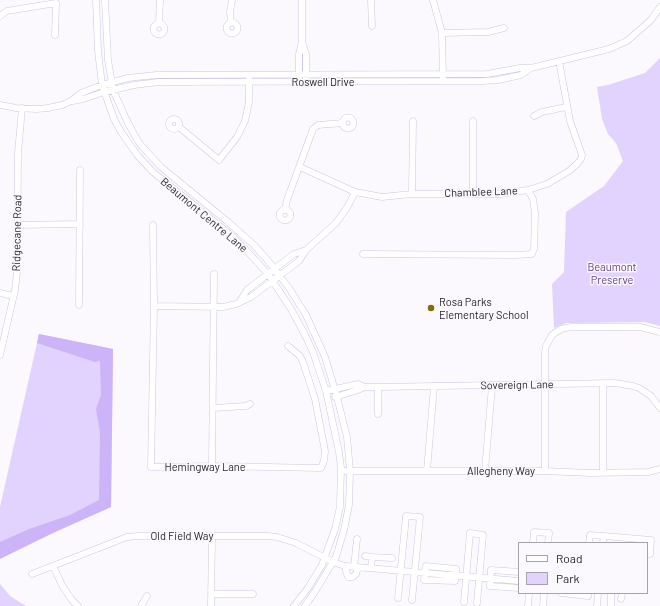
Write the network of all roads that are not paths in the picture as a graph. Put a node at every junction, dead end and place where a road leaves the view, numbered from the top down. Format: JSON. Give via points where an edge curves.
{"nodes":[{"id":1,"x":96,"y":0,"type":"edge"},
{"id":2,"x":105,"y":0,"type":"edge"},
{"id":3,"x":160,"y":0,"type":"edge"},
{"id":4,"x":232,"y":0,"type":"edge"},
{"id":5,"x":302,"y":0,"type":"edge"},
{"id":6,"x":371,"y":0,"type":"edge"},
{"id":7,"x":433,"y":0,"type":"edge"},
{"id":8,"x":659,"y":12,"type":"edge"},
{"id":9,"x":0,"y":16,"type":"edge"},
{"id":10,"x":160,"y":23,"type":"dead end"},
{"id":11,"x":231,"y":23,"type":"dead end"},
{"id":12,"x":372,"y":26,"type":"dead end"},
{"id":13,"x":504,"y":28,"type":"dead end"},
{"id":14,"x":442,"y":33,"type":"junction"},
{"id":15,"x":55,"y":36,"type":"dead end"},
{"id":16,"x":302,"y":42,"type":"junction"},
{"id":17,"x":559,"y":61,"type":"junction"},
{"id":18,"x":531,"y":68,"type":"junction"},
{"id":19,"x":249,"y":74,"type":"junction"},
{"id":20,"x":299,"y":74,"type":"junction"},
{"id":21,"x":306,"y":74,"type":"junction"},
{"id":22,"x":443,"y":74,"type":"junction"},
{"id":23,"x":443,"y":81,"type":"junction"},
{"id":24,"x":250,"y":82,"type":"junction"},
{"id":25,"x":299,"y":82,"type":"junction"},
{"id":26,"x":306,"y":82,"type":"junction"},
{"id":27,"x":112,"y":83,"type":"junction"},
{"id":28,"x":102,"y":85,"type":"junction"},
{"id":29,"x":113,"y":90,"type":"junction"},
{"id":30,"x":104,"y":92,"type":"junction"},
{"id":31,"x":71,"y":101,"type":"junction"},
{"id":32,"x":0,"y":105,"type":"edge"},
{"id":33,"x":566,"y":107,"type":"junction"},
{"id":34,"x":22,"y":108,"type":"junction"},
{"id":35,"x":534,"y":116,"type":"dead end"},
{"id":36,"x":412,"y":121,"type":"dead end"},
{"id":37,"x":473,"y":121,"type":"dead end"},
{"id":38,"x":342,"y":124,"type":"dead end"},
{"id":39,"x":178,"y":127,"type":"dead end"},
{"id":40,"x":300,"y":167,"type":"junction"},
{"id":41,"x":80,"y":170,"type":"dead end"},
{"id":42,"x":528,"y":190,"type":"junction"},
{"id":43,"x":355,"y":192,"type":"junction"},
{"id":44,"x":412,"y":194,"type":"junction"},
{"id":45,"x":473,"y":194,"type":"junction"},
{"id":46,"x":285,"y":210,"type":"dead end"},
{"id":47,"x":80,"y":224,"type":"junction"},
{"id":48,"x":18,"y":225,"type":"junction"},
{"id":49,"x":153,"y":225,"type":"dead end"},
{"id":50,"x":306,"y":250,"type":"junction"},
{"id":51,"x":363,"y":254,"type":"dead end"},
{"id":52,"x":275,"y":269,"type":"junction"},
{"id":53,"x":214,"y":274,"type":"dead end"},
{"id":54,"x":268,"y":274,"type":"junction"},
{"id":55,"x":280,"y":275,"type":"junction"},
{"id":56,"x":273,"y":280,"type":"junction"},
{"id":57,"x":0,"y":293,"type":"edge"},
{"id":58,"x":14,"y":296,"type":"junction"},
{"id":59,"x":240,"y":301,"type":"junction"},
{"id":60,"x":79,"y":305,"type":"dead end"},
{"id":61,"x":154,"y":306,"type":"junction"},
{"id":62,"x":214,"y":307,"type":"junction"},
{"id":63,"x":660,"y":332,"type":"edge"},
{"id":64,"x":288,"y":346,"type":"dead end"},
{"id":65,"x":0,"y":355,"type":"edge"},
{"id":66,"x":603,"y":383,"type":"junction"},
{"id":67,"x":545,"y":384,"type":"junction"},
{"id":68,"x":434,"y":386,"type":"junction"},
{"id":69,"x":492,"y":386,"type":"junction"},
{"id":70,"x":365,"y":387,"type":"junction"},
{"id":71,"x":378,"y":387,"type":"junction"},
{"id":72,"x":335,"y":389,"type":"junction"},
{"id":73,"x":326,"y":390,"type":"junction"},
{"id":74,"x":337,"y":397,"type":"junction"},
{"id":75,"x":328,"y":399,"type":"junction"},
{"id":76,"x":250,"y":404,"type":"dead end"},
{"id":77,"x":213,"y":408,"type":"junction"},
{"id":78,"x":660,"y":408,"type":"edge"},
{"id":79,"x":378,"y":414,"type":"dead end"},
{"id":80,"x":212,"y":466,"type":"junction"},
{"id":81,"x":660,"y":469,"type":"edge"},
{"id":82,"x":341,"y":471,"type":"junction"},
{"id":83,"x":350,"y":471,"type":"junction"},
{"id":84,"x":427,"y":471,"type":"junction"},
{"id":85,"x":485,"y":471,"type":"junction"},
{"id":86,"x":545,"y":471,"type":"junction"},
{"id":87,"x":603,"y":472,"type":"junction"},
{"id":88,"x":212,"y":536,"type":"junction"},
{"id":89,"x":604,"y":536,"type":"junction"},
{"id":90,"x":357,"y":539,"type":"dead end"},
{"id":91,"x":533,"y":542,"type":"edge"},
{"id":92,"x":548,"y":542,"type":"edge"},
{"id":93,"x":589,"y":542,"type":"edge"},
{"id":94,"x":603,"y":542,"type":"edge"},
{"id":95,"x":648,"y":554,"type":"edge"},
{"id":96,"x":325,"y":557,"type":"junction"},
{"id":97,"x":392,"y":558,"type":"dead end"},
{"id":98,"x":333,"y":562,"type":"junction"},
{"id":99,"x":53,"y":566,"type":"junction"},
{"id":100,"x":346,"y":566,"type":"junction"},
{"id":101,"x":356,"y":567,"type":"junction"},
{"id":102,"x":373,"y":568,"type":"junction"},
{"id":103,"x":401,"y":571,"type":"junction"},
{"id":104,"x":414,"y":572,"type":"junction"},
{"id":105,"x":518,"y":572,"type":"edge"},
{"id":106,"x":425,"y":573,"type":"junction"},
{"id":107,"x":32,"y":574,"type":"dead end"},
{"id":108,"x":456,"y":576,"type":"junction"},
{"id":109,"x":466,"y":576,"type":"junction"},
{"id":110,"x":480,"y":578,"type":"junction"},
{"id":111,"x":490,"y":579,"type":"junction"},
{"id":112,"x":518,"y":581,"type":"edge"},
{"id":113,"x":518,"y":588,"type":"edge"},
{"id":114,"x":212,"y":594,"type":"junction"},
{"id":115,"x":253,"y":594,"type":"dead end"},
{"id":116,"x":529,"y":594,"type":"edge"},
{"id":117,"x":544,"y":594,"type":"edge"},
{"id":118,"x":570,"y":594,"type":"edge"},
{"id":119,"x":588,"y":594,"type":"edge"},
{"id":120,"x":598,"y":594,"type":"edge"},
{"id":121,"x":612,"y":594,"type":"edge"},
{"id":122,"x":147,"y":596,"type":"dead end"},
{"id":123,"x":398,"y":598,"type":"dead end"},
{"id":124,"x":412,"y":600,"type":"dead end"},
{"id":125,"x":464,"y":602,"type":"dead end"},
{"id":126,"x":477,"y":602,"type":"dead end"},
{"id":127,"x":78,"y":606,"type":"edge"},
{"id":128,"x":141,"y":606,"type":"edge"},
{"id":129,"x":211,"y":606,"type":"edge"},
{"id":130,"x":294,"y":606,"type":"edge"},
{"id":131,"x":305,"y":606,"type":"edge"},
{"id":132,"x":528,"y":606,"type":"edge"},
{"id":133,"x":543,"y":606,"type":"edge"},
{"id":134,"x":597,"y":606,"type":"edge"},
{"id":135,"x":611,"y":606,"type":"edge"}],
"edges":[{"from":1,"to":28,"type":"street","name":"Beaumont Centre Lane"},
{"from":2,"to":27,"type":"street","name":"Beaumont Centre Lane","via":[[108,60]]},
{"from":3,"to":10,"type":"street"},
{"from":4,"to":11,"type":"street"},
{"from":5,"to":16,"type":"street"},
{"from":6,"to":12,"type":"street"},
{"from":7,"to":14,"type":"street"},
{"from":8,"to":17,"type":"street","name":"Roswell Drive","via":[[626,41],[609,49]]},
{"from":9,"to":15,"type":"street","via":[[7,11],[56,3]]},
{"from":13,"to":14,"type":"street","via":[[488,32]]},
{"from":14,"to":22,"type":"street"},
{"from":16,"to":20,"type":"street"},
{"from":16,"to":21,"type":"street","via":[[306,54]]},
{"from":17,"to":18,"type":"street","name":"Roswell Drive"},
{"from":17,"to":33,"type":"street","name":"Chamblee Lane"},
{"from":18,"to":22,"type":"street","name":"Roswell Drive","via":[[487,74]]},
{"from":18,"to":23,"type":"street","name":"Roswell Drive","via":[[522,75],[498,80]]},
{"from":19,"to":20,"type":"street","name":"Roswell Drive"},
{"from":19,"to":24,"type":"street"},
{"from":19,"to":27,"type":"street","name":"Roswell Drive","via":[[156,75],[128,78]]},
{"from":20,"to":21,"type":"street","name":"Roswell Drive"},
{"from":20,"to":25,"type":"street"},
{"from":21,"to":22,"type":"street","name":"Roswell Drive"},
{"from":21,"to":26,"type":"street"},
{"from":22,"to":23,"type":"street"},
{"from":23,"to":26,"type":"street","name":"Roswell Drive"},
{"from":24,"to":25,"type":"street","name":"Roswell Drive"},
{"from":24,"to":29,"type":"street","name":"Roswell Drive","via":[[159,82]]},
{"from":24,"to":39,"type":"street","via":[[245,121],[237,137],[219,160]]},
{"from":25,"to":26,"type":"street","name":"Roswell Drive"},
{"from":27,"to":28,"type":"street","name":"Roswell Drive"},
{"from":27,"to":29,"type":"street","name":"Beaumont Centre Lane"},
{"from":28,"to":30,"type":"street","name":"Beaumont Centre Lane"},
{"from":28,"to":31,"type":"street","name":"Roswell Drive","via":[[81,93]]},
{"from":29,"to":30,"type":"street","name":"Roswell Drive"},
{"from":29,"to":52,"type":"street","name":"Beaumont Centre Lane","via":[[126,121],[151,157],[245,237]]},
{"from":30,"to":31,"type":"street","name":"Roswell Drive"},
{"from":30,"to":54,"type":"street","name":"Beaumont Centre Lane","via":[[118,126],[138,156],[158,177],[232,236]]},
{"from":31,"to":34,"type":"street","via":[[48,108]]},
{"from":32,"to":34,"type":"street"},
{"from":33,"to":35,"type":"street"},
{"from":33,"to":42,"type":"street","name":"Chamblee Lane","via":[[582,152],[581,159],[562,176]]},
{"from":34,"to":48,"type":"street","name":"Ridgecane Road","via":[[18,153]]},
{"from":36,"to":44,"type":"street"},
{"from":37,"to":45,"type":"street"},
{"from":38,"to":40,"type":"street","via":[[321,124],[314,127]]},
{"from":40,"to":43,"type":"street","name":"Chamblee Lane"},
{"from":40,"to":46,"type":"street"},
{"from":41,"to":47,"type":"street"},
{"from":42,"to":45,"type":"street","name":"Chamblee Lane","via":[[501,194]]},
{"from":42,"to":51,"type":"street","via":[[533,199],[535,213],[532,254]]},
{"from":43,"to":44,"type":"street","name":"Chamblee Lane","via":[[382,197]]},
{"from":43,"to":50,"type":"street","via":[[336,223]]},
{"from":44,"to":45,"type":"street","name":"Chamblee Lane"},
{"from":47,"to":48,"type":"street"},
{"from":47,"to":60,"type":"street"},
{"from":48,"to":58,"type":"street","name":"Ridgecane Road"},
{"from":49,"to":61,"type":"street","name":"Hemingway Lane"},
{"from":50,"to":52,"type":"street","via":[[294,254]]},
{"from":50,"to":55,"type":"street","via":[[299,261]]},
{"from":52,"to":54,"type":"street"},
{"from":52,"to":55,"type":"street","name":"Beaumont Centre Lane"},
{"from":53,"to":62,"type":"street"},
{"from":54,"to":56,"type":"street","name":"Beaumont Centre Lane"},
{"from":54,"to":59,"type":"street","via":[[247,290]]},
{"from":55,"to":56,"type":"street"},
{"from":55,"to":72,"type":"street","name":"Beaumont Centre Lane","via":[[313,329]]},
{"from":56,"to":59,"type":"street","via":[[251,297]]},
{"from":56,"to":73,"type":"street","name":"Beaumont Centre Lane","via":[[304,332]]},
{"from":57,"to":58,"type":"street"},
{"from":58,"to":65,"type":"street","name":"Ridgecane Road"},
{"from":59,"to":62,"type":"street","via":[[223,307]]},
{"from":61,"to":62,"type":"street"},
{"from":61,"to":80,"type":"street","name":"Hemingway Lane","via":[[151,467]]},
{"from":62,"to":77,"type":"street"},
{"from":63,"to":67,"type":"street","via":[[640,327],[561,329],[552,335],[546,346]]},
{"from":64,"to":80,"type":"street","name":"Hemingway Lane","via":[[300,356],[315,399],[325,451],[321,468]]},
{"from":66,"to":67,"type":"street","name":"Sovereign Lane"},
{"from":66,"to":78,"type":"street","name":"Sovereign Lane","via":[[633,386],[651,396]]},
{"from":66,"to":87,"type":"street"},
{"from":67,"to":69,"type":"street","name":"Sovereign Lane"},
{"from":67,"to":86,"type":"street"},
{"from":68,"to":69,"type":"street","name":"Sovereign Lane"},
{"from":68,"to":71,"type":"street","name":"Sovereign Lane"},
{"from":68,"to":84,"type":"street"},
{"from":69,"to":85,"type":"street"},
{"from":70,"to":71,"type":"street","name":"Sovereign Lane"},
{"from":70,"to":72,"type":"street","name":"Sovereign Lane","via":[[358,384]]},
{"from":70,"to":74,"type":"street","name":"Sovereign Lane"},
{"from":71,"to":79,"type":"street"},
{"from":72,"to":73,"type":"street","name":"Sovereign Lane"},
{"from":72,"to":74,"type":"street","name":"Beaumont Centre Lane"},
{"from":73,"to":75,"type":"street","name":"Beaumont Centre Lane"},
{"from":74,"to":75,"type":"street","name":"Sovereign Lane"},
{"from":74,"to":83,"type":"street","name":"Beaumont Centre Lane","via":[[347,437]]},
{"from":75,"to":82,"type":"street","name":"Beaumont Centre Lane"},
{"from":76,"to":77,"type":"street"},
{"from":77,"to":80,"type":"street"},
{"from":81,"to":87,"type":"street","name":"Allegheny Way","via":[[648,472]]},
{"from":82,"to":83,"type":"street","name":"Allegheny Way"},
{"from":82,"to":96,"type":"street","name":"Beaumont Centre Lane","via":[[338,517]]},
{"from":83,"to":84,"type":"street","name":"Allegheny Way"},
{"from":83,"to":98,"type":"street","name":"Beaumont Centre Lane","via":[[348,516]]},
{"from":84,"to":85,"type":"street","name":"Allegheny Way"},
{"from":85,"to":86,"type":"street","name":"Allegheny Way"},
{"from":86,"to":87,"type":"street","name":"Allegheny Way"},
{"from":88,"to":96,"type":"street","name":"Old Field Way","via":[[277,537]]},
{"from":88,"to":99,"type":"street","name":"Old Field Way","via":[[127,537]]},
{"from":88,"to":114,"type":"street"},
{"from":89,"to":93,"type":"street","via":[[590,535]]},
{"from":89,"to":94,"type":"street"},
{"from":89,"to":95,"type":"street","via":[[651,540]]},
{"from":90,"to":101,"type":"street"},
{"from":91,"to":92,"type":"street","via":[[534,532],[549,533]]},
{"from":96,"to":98,"type":"street","name":"Old Field Way"},
{"from":96,"to":130,"type":"street","name":"Beaumont Centre Lane","via":[[308,588]]},
{"from":97,"to":102,"type":"street","via":[[371,557]]},
{"from":98,"to":100,"type":"street","name":"Old Field Way"},
{"from":98,"to":131,"type":"street","name":"Beaumont Centre Lane"},
{"from":99,"to":107,"type":"street","name":"Old Field Way"},
{"from":99,"to":127,"type":"street","via":[[62,587]]},
{"from":100,"to":101,"type":"street"},
{"from":100,"to":101,"type":"street","via":[[348,577],[356,574]]},
{"from":101,"to":102,"type":"street"},
{"from":102,"to":103,"type":"street"},
{"from":103,"to":104,"type":"street"},
{"from":103,"to":104,"type":"street","via":[[406,516],[420,517]]},
{"from":103,"to":123,"type":"street"},
{"from":104,"to":106,"type":"street"},
{"from":104,"to":124,"type":"street"},
{"from":105,"to":111,"type":"street","via":[[491,570]]},
{"from":106,"to":108,"type":"street","via":[[424,580],[455,581]]},
{"from":106,"to":108,"type":"street","via":[[426,566],[456,569]]},
{"from":108,"to":109,"type":"street"},
{"from":109,"to":110,"type":"street"},
{"from":109,"to":110,"type":"street","via":[[470,533],[483,535]]},
{"from":109,"to":125,"type":"street"},
{"from":110,"to":111,"type":"street"},
{"from":110,"to":126,"type":"street"},
{"from":111,"to":112,"type":"street"},
{"from":111,"to":113,"type":"street","via":[[490,586]]},
{"from":114,"to":115,"type":"street"},
{"from":114,"to":129,"type":"street"},
{"from":116,"to":132,"type":"street"},
{"from":117,"to":133,"type":"street"},
{"from":118,"to":119,"type":"street"},
{"from":120,"to":134,"type":"street"},
{"from":121,"to":135,"type":"street"},
{"from":122,"to":128,"type":"street"}]}
